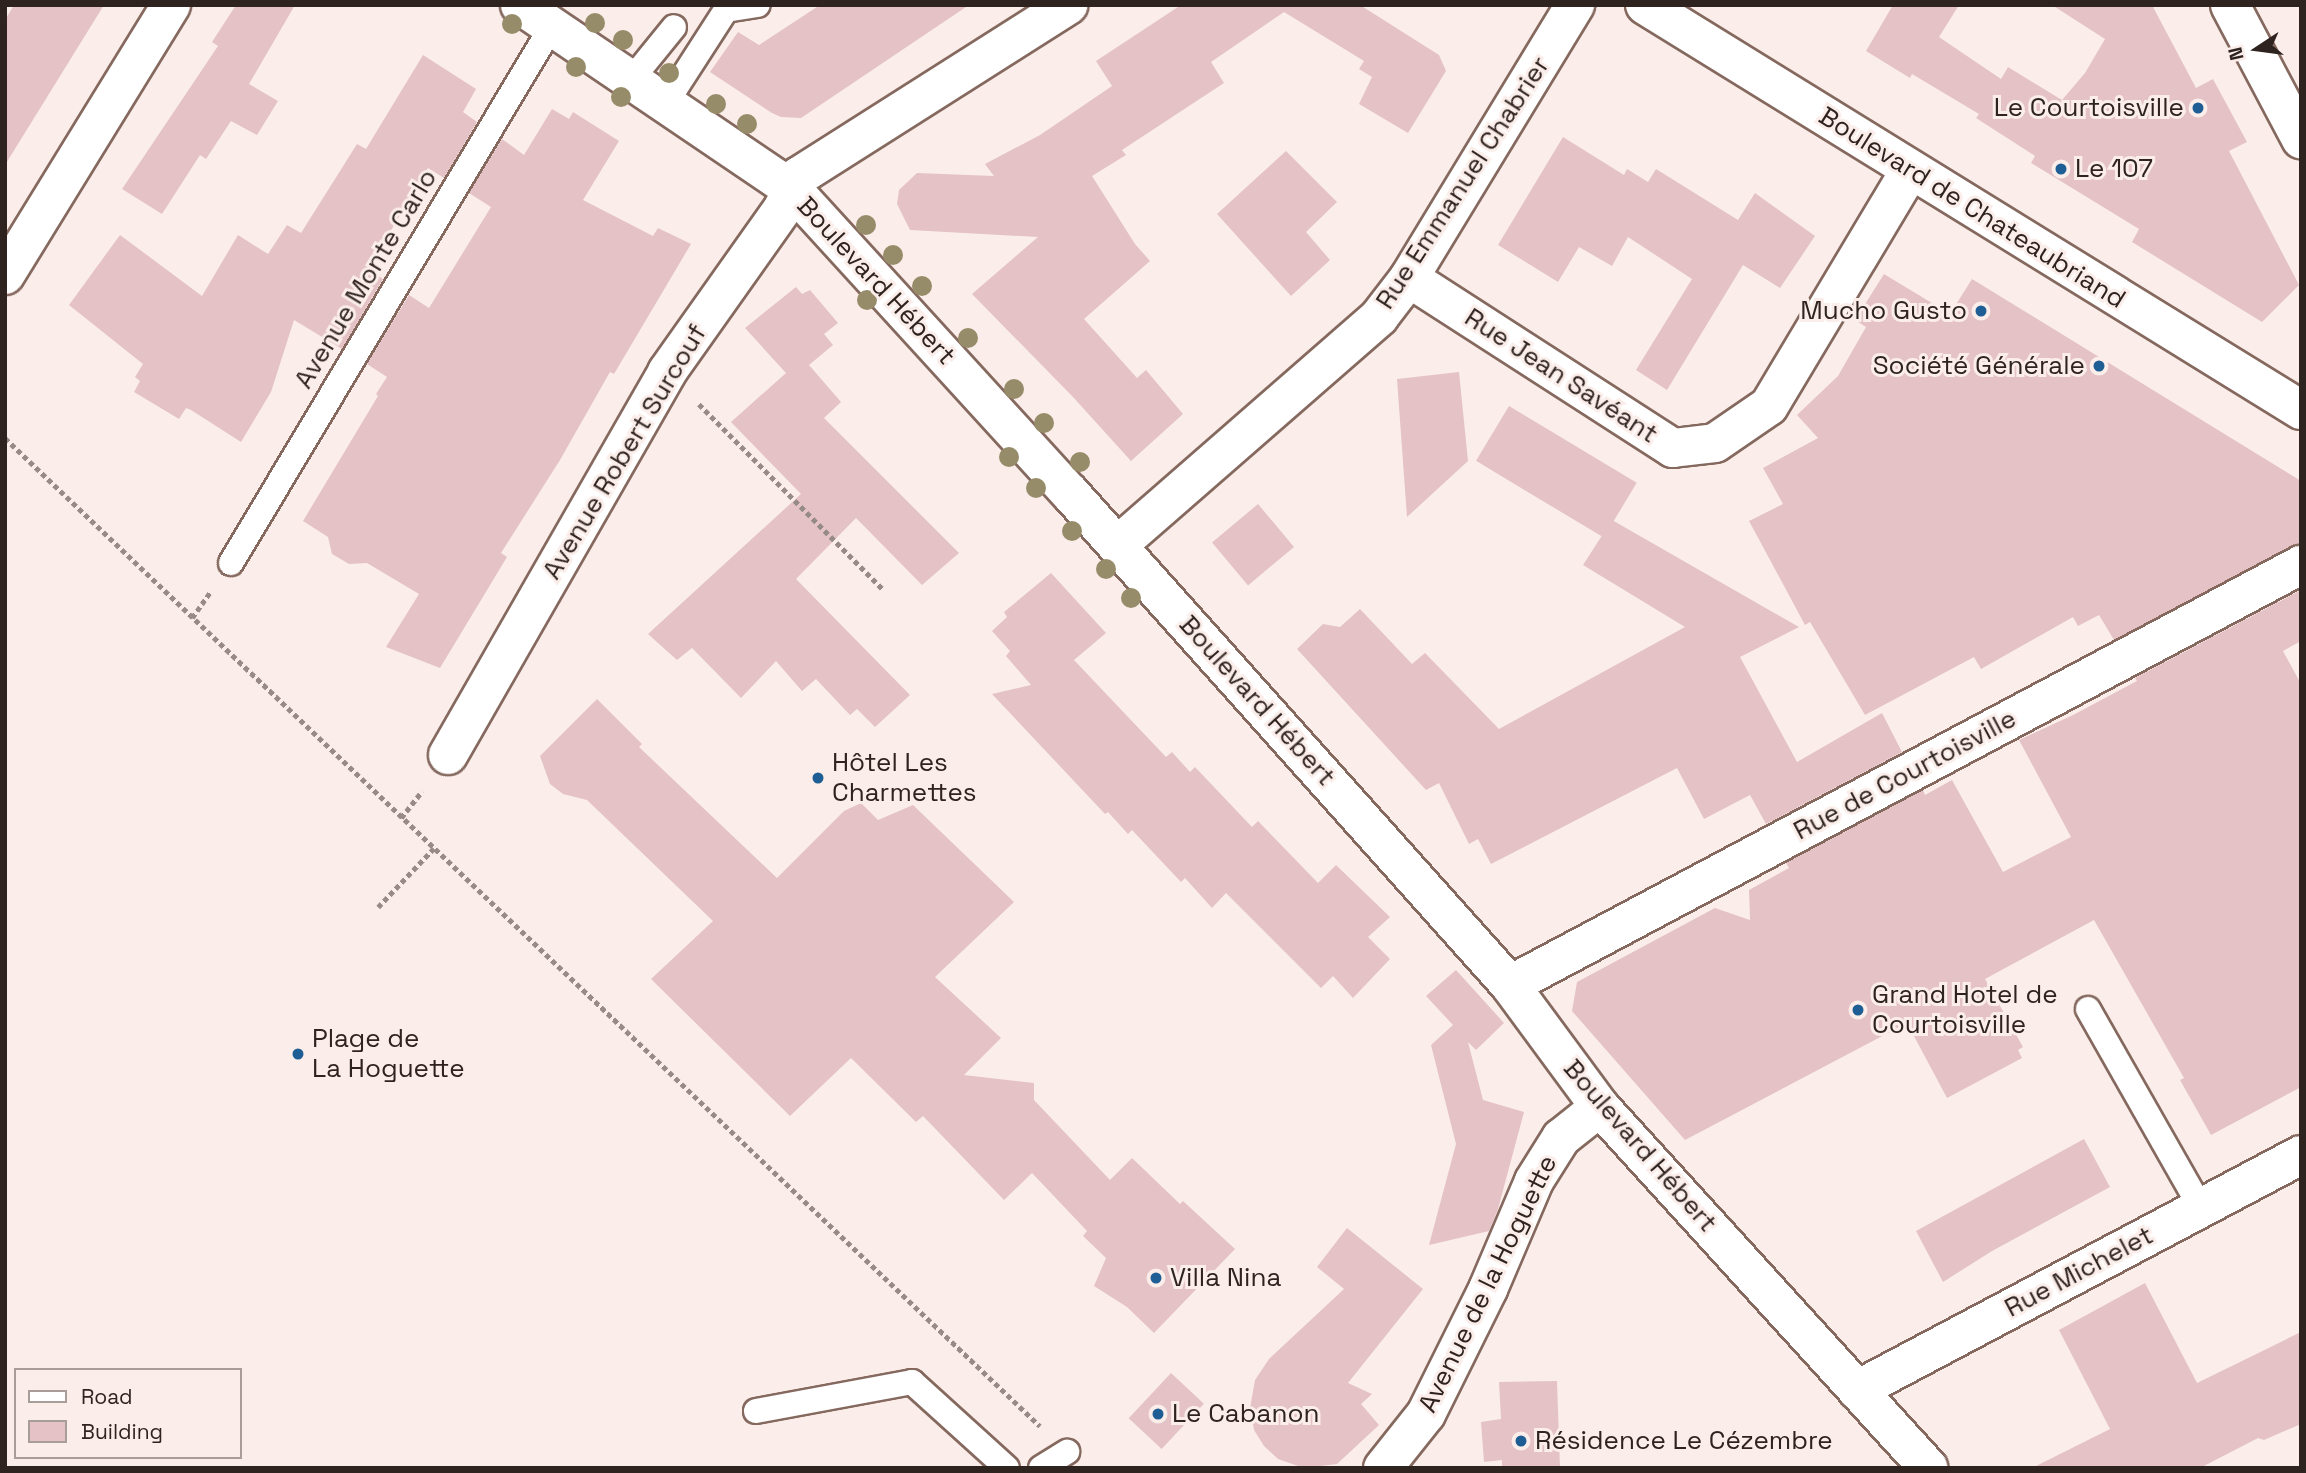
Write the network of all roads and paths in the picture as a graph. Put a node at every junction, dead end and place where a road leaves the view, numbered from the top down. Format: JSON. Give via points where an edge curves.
{"nodes":[{"id":1,"x":171,"y":5,"type":"edge"},
{"id":2,"x":520,"y":5,"type":"edge"},
{"id":3,"x":758,"y":5,"type":"edge"},
{"id":4,"x":1068,"y":5,"type":"edge"},
{"id":5,"x":1575,"y":5,"type":"edge"},
{"id":6,"x":1645,"y":5,"type":"edge"},
{"id":7,"x":2230,"y":5,"type":"edge"},
{"id":8,"x":552,"y":26,"type":"junction"},
{"id":9,"x":674,"y":27,"type":"dead end"},
{"id":10,"x":631,"y":80,"type":"junction"},
{"id":11,"x":666,"y":103,"type":"junction"},
{"id":12,"x":2301,"y":139,"type":"edge"},
{"id":13,"x":1910,"y":170,"type":"junction"},
{"id":14,"x":793,"y":190,"type":"junction"},
{"id":15,"x":5,"y":275,"type":"edge"},
{"id":16,"x":1409,"y":278,"type":"junction"},
{"id":17,"x":667,"y":372,"type":"junction"},
{"id":18,"x":2301,"y":411,"type":"edge"},
{"id":19,"x":5,"y":438,"type":"edge"},
{"id":20,"x":1118,"y":545,"type":"junction"},
{"id":21,"x":232,"y":563,"type":"dead end"},
{"id":22,"x":2301,"y":565,"type":"edge"},
{"id":23,"x":883,"y":589,"type":"dead end"},
{"id":24,"x":448,"y":755,"type":"dead end"},
{"id":25,"x":434,"y":848,"type":"junction"},
{"id":26,"x":378,"y":907,"type":"dead end"},
{"id":27,"x":1510,"y":985,"type":"junction"},
{"id":28,"x":2088,"y":1009,"type":"dead end"},
{"id":29,"x":1600,"y":1107,"type":"junction"},
{"id":30,"x":2301,"y":1155,"type":"edge"},
{"id":31,"x":2201,"y":1208,"type":"junction"},
{"id":32,"x":1857,"y":1390,"type":"junction"},
{"id":33,"x":756,"y":1410,"type":"dead end"},
{"id":34,"x":1067,"y":1452,"type":"joint"},
{"id":35,"x":1007,"y":1468,"type":"edge"},
{"id":36,"x":1041,"y":1468,"type":"edge"},
{"id":37,"x":1383,"y":1468,"type":"edge"},
{"id":38,"x":1928,"y":1468,"type":"edge"}],
"edges":[{"from":1,"to":15,"type":"street"},
{"from":2,"to":8,"type":"street","name":"Boulevard Hébert"},
{"from":3,"to":11,"type":"lane","via":[[726,10]]},
{"from":4,"to":14,"type":"street","name":"Avenue Robert Surcouf","via":[[799,176]]},
{"from":5,"to":16,"type":"street","name":"Rue Emmanuel Chabrier"},
{"from":6,"to":13,"type":"street","name":"Boulevard de Chateaubriand"},
{"from":7,"to":12,"type":"street"},
{"from":8,"to":10,"type":"street","name":"Boulevard Hébert"},
{"from":8,"to":21,"type":"lane","name":"Avenue Monte Carlo"},
{"from":9,"to":10,"type":"lane"},
{"from":10,"to":11,"type":"street","name":"Boulevard Hébert"},
{"from":11,"to":14,"type":"street","name":"Boulevard Hébert"},
{"from":13,"to":16,"type":"street","name":"Rue Jean Savéant","via":[[1769,406],[1715,443],[1673,448]]},
{"from":13,"to":18,"type":"street","name":"Boulevard de Chateaubriand"},
{"from":14,"to":17,"type":"street","name":"Avenue Robert Surcouf"},
{"from":14,"to":20,"type":"street","name":"Boulevard Hébert"},
{"from":16,"to":20,"type":"street","name":"Rue Emmanuel Chabrier","via":[[1378,317]]},
{"from":17,"to":23,"type":"path"},
{"from":17,"to":24,"type":"street","name":"Avenue Robert Surcouf"},
{"from":19,"to":25,"type":"path"},
{"from":20,"to":27,"type":"street","name":"Boulevard Hébert"},
{"from":22,"to":27,"type":"street","name":"Rue de Courtoisville"},
{"from":25,"to":26,"type":"path"},
{"from":25,"to":34,"type":"path"},
{"from":27,"to":29,"type":"street","name":"Boulevard Hébert"},
{"from":28,"to":31,"type":"lane"},
{"from":29,"to":32,"type":"street","name":"Boulevard Hébert"},
{"from":29,"to":37,"type":"street","name":"Avenue de la Hoguette","via":[[1561,1138],[1534,1181],[1488,1289],[1426,1414]]},
{"from":30,"to":31,"type":"street","name":"Rue Michelet"},
{"from":31,"to":32,"type":"street","name":"Rue Michelet"},
{"from":32,"to":38,"type":"street","name":"Boulevard Hébert"},
{"from":33,"to":35,"type":"lane","via":[[912,1382]]},
{"from":34,"to":36,"type":"lane"}]}
